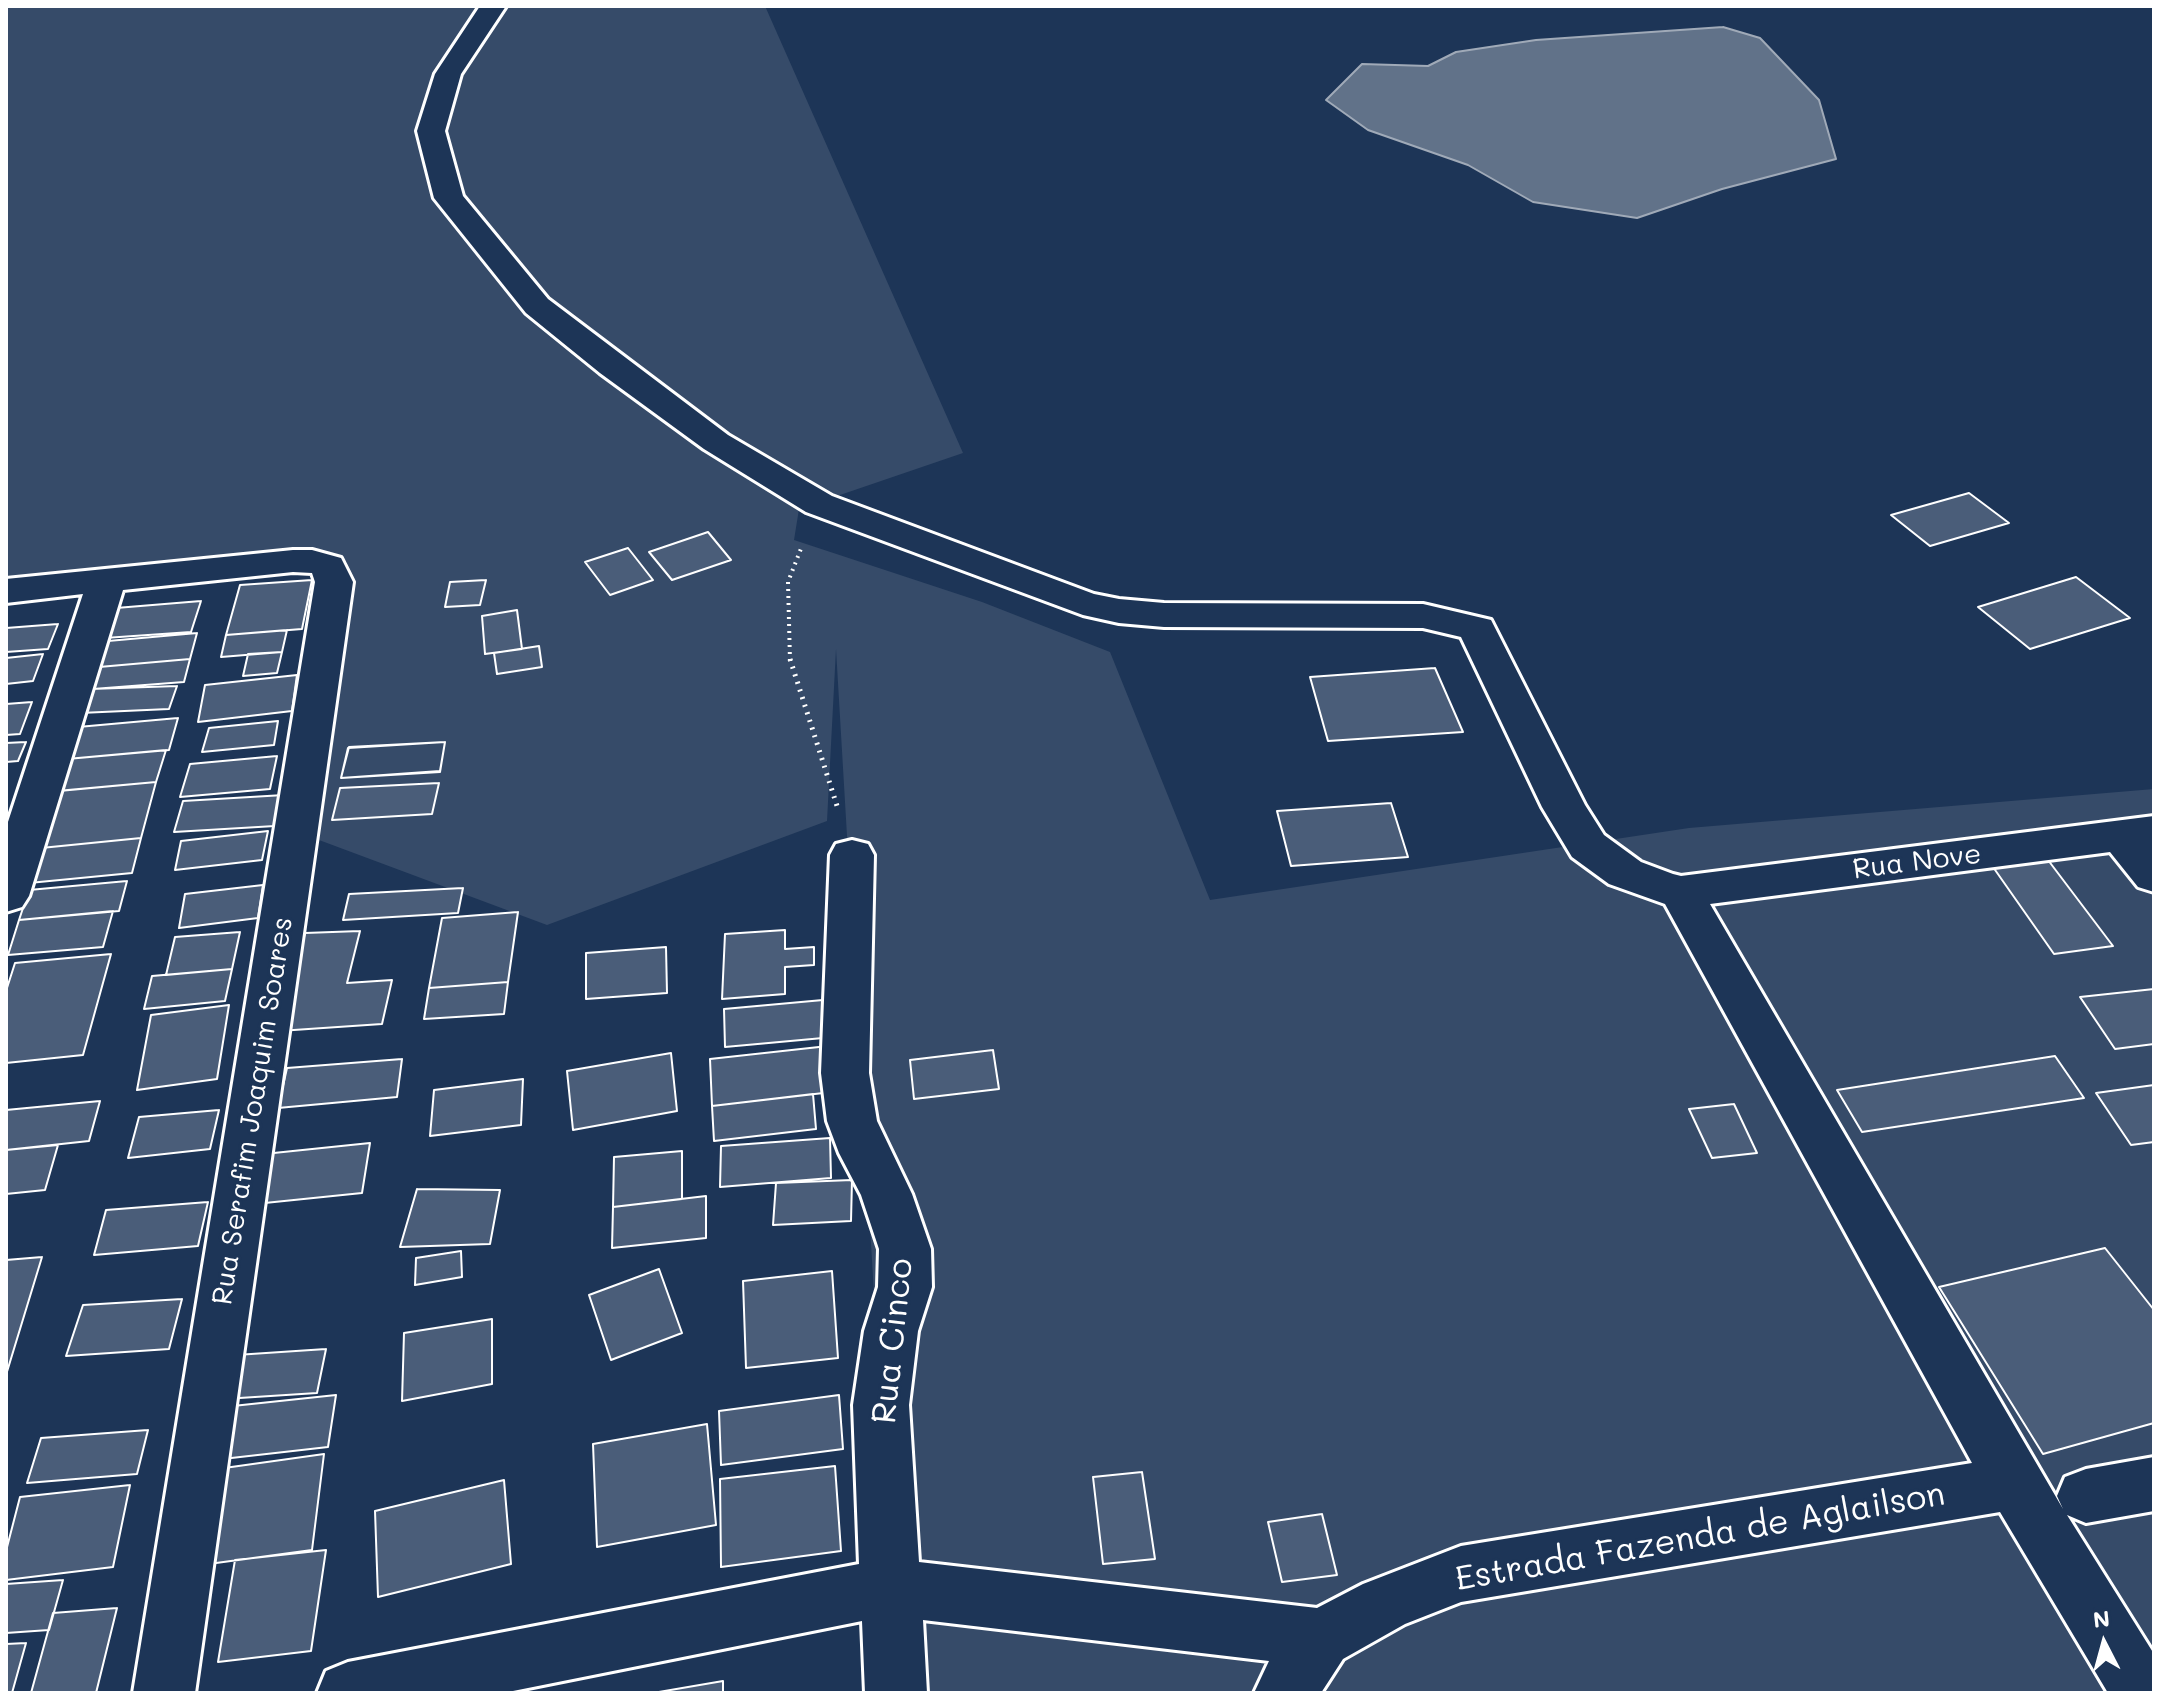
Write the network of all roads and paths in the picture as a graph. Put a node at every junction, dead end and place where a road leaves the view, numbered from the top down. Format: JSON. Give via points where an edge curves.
{"nodes":[{"id":1,"x":493,"y":6,"type":"edge"},
{"id":2,"x":819,"y":504,"type":"junction"},
{"id":3,"x":107,"y":580,"type":"junction"},
{"id":4,"x":6,"y":591,"type":"edge"},
{"id":5,"x":2138,"y":834,"type":"edge"},
{"id":6,"x":852,"y":855,"type":"joint"},
{"id":7,"x":2154,"y":876,"type":"edge"},
{"id":8,"x":1681,"y":892,"type":"junction"},
{"id":9,"x":6,"y":896,"type":"edge"},
{"id":10,"x":2014,"y":1483,"type":"junction"},
{"id":11,"x":2154,"y":1484,"type":"edge"},
{"id":12,"x":2086,"y":1496,"type":"dead end"},
{"id":13,"x":890,"y":1587,"type":"junction"},
{"id":14,"x":1321,"y":1638,"type":"junction"},
{"id":15,"x":164,"y":1693,"type":"edge"},
{"id":16,"x":348,"y":1693,"type":"edge"},
{"id":17,"x":896,"y":1693,"type":"edge"},
{"id":18,"x":1285,"y":1693,"type":"edge"},
{"id":19,"x":2143,"y":1693,"type":"edge"}],
"edges":[{"from":1,"to":2,"type":"street","via":[[448,74],[431,131],[449,198],[537,306],[716,442]]},
{"from":2,"to":6,"type":"path","via":[[788,582],[789,657]]},
{"from":2,"to":8,"type":"street","via":[[1083,603],[1119,611],[1423,616],[1477,629],[1588,846],[1625,873]]},
{"from":3,"to":4,"type":"street"},
{"from":3,"to":9,"type":"street"},
{"from":3,"to":15,"type":"street","name":"Rua Serafim Joaquim Soares","via":[[312,561],[328,566],[334,582]]},
{"from":5,"to":7,"type":"street"},
{"from":5,"to":8,"type":"street","name":"Rua Nove"},
{"from":6,"to":13,"type":"street","name":"Rua Cinco","via":[[845,1073],[864,1153],[886,1194],[905,1249],[905,1287],[891,1331],[881,1405]]},
{"from":8,"to":10,"type":"street"},
{"from":10,"to":14,"type":"street","name":"Estrada Fazenda de Aglailson","via":[[1461,1574],[1384,1604]]},
{"from":10,"to":19,"type":"street"},
{"from":11,"to":12,"type":"street"},
{"from":13,"to":14,"type":"street"},
{"from":13,"to":16,"type":"street"},
{"from":13,"to":17,"type":"street","name":"Rua Cinco"},
{"from":14,"to":18,"type":"street","name":"Estrada Fazenda de Aglailson"}]}
